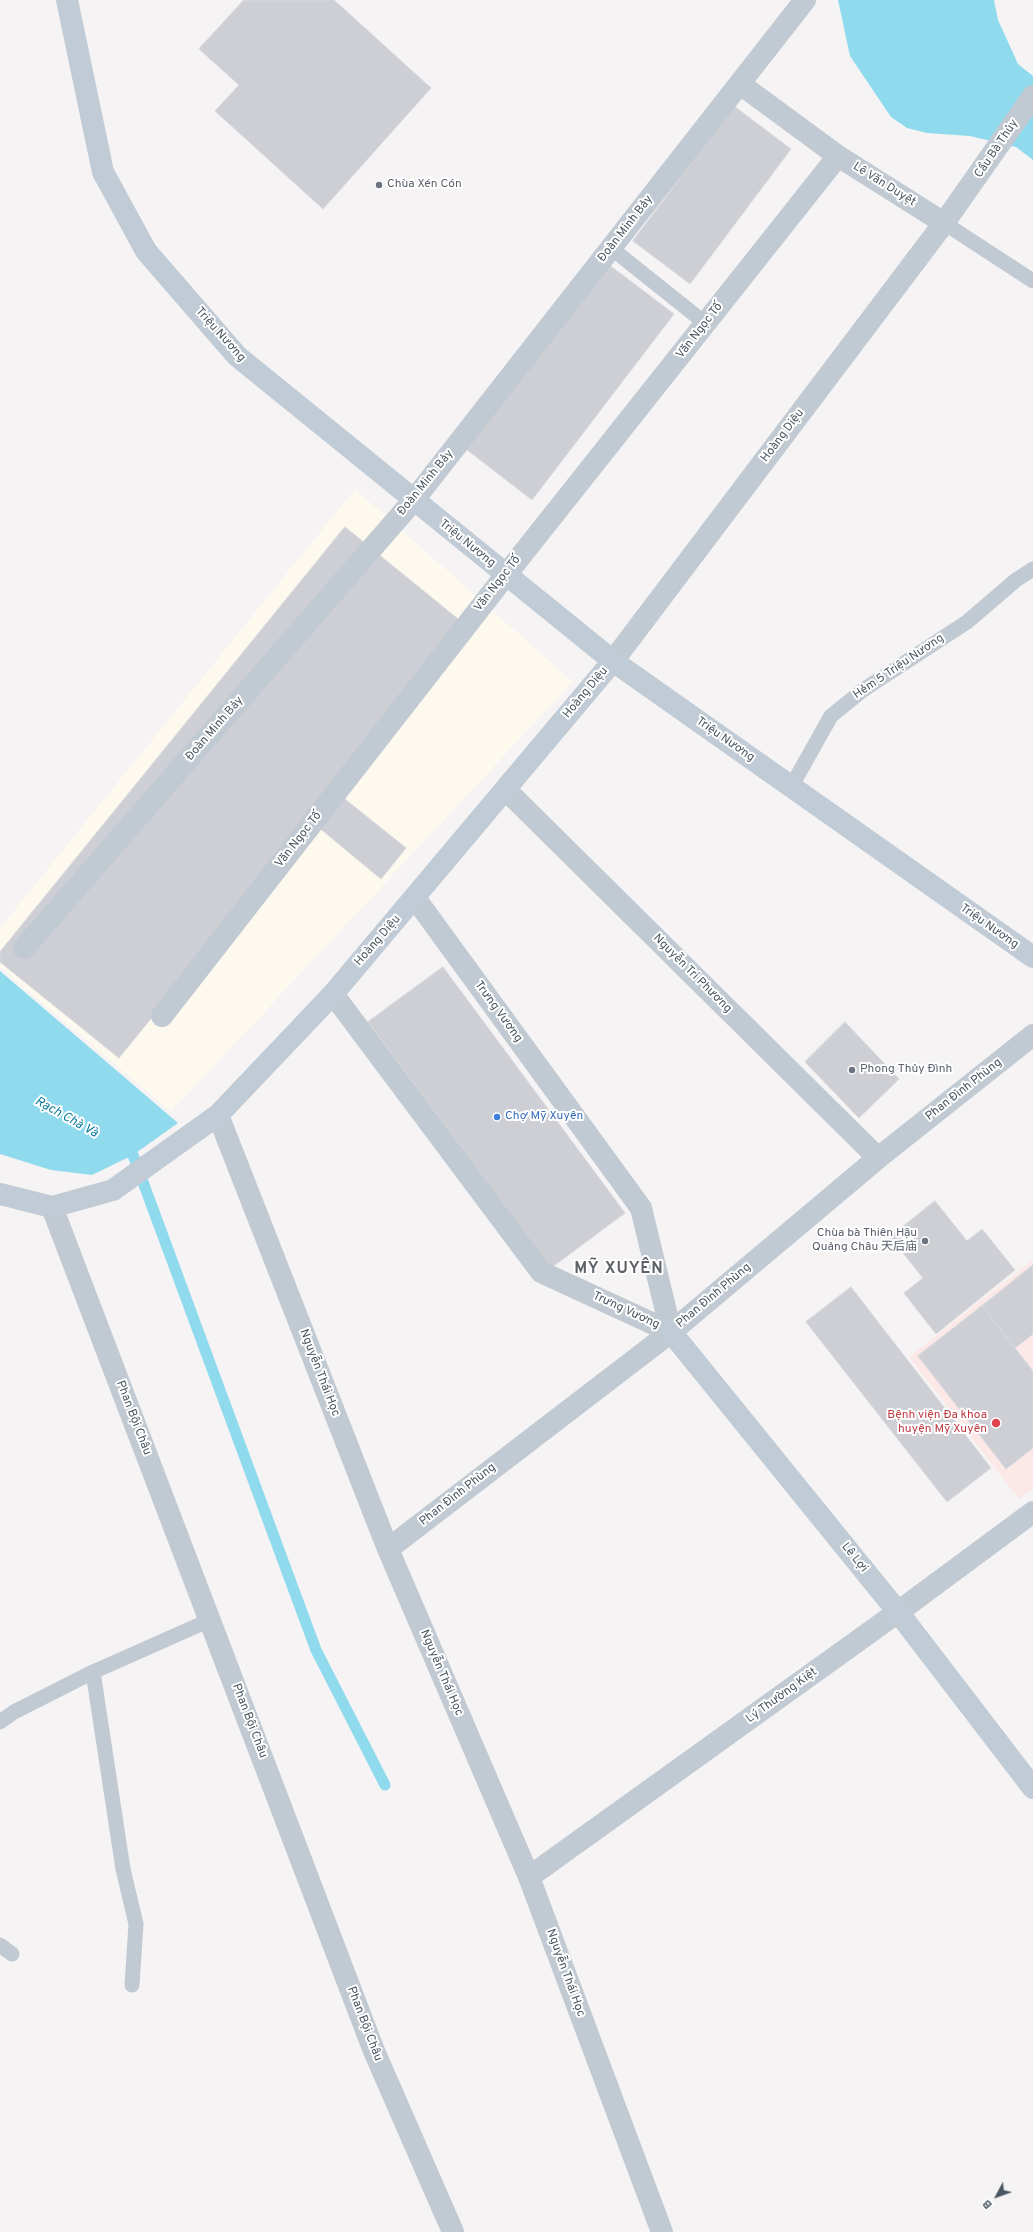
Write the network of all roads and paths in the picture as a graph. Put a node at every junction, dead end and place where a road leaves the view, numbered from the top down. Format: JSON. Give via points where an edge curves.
{"nodes":[{"id":1,"x":67,"y":0,"type":"edge"},
{"id":2,"x":805,"y":0,"type":"edge"},
{"id":3,"x":740,"y":84,"type":"junction"},
{"id":4,"x":1033,"y":96,"type":"edge"},
{"id":5,"x":838,"y":156,"type":"junction"},
{"id":6,"x":975,"y":182,"type":"joint"},
{"id":7,"x":944,"y":223,"type":"junction"},
{"id":8,"x":610,"y":248,"type":"junction"},
{"id":9,"x":1033,"y":281,"type":"edge"},
{"id":10,"x":706,"y":323,"type":"junction"},
{"id":11,"x":413,"y":501,"type":"junction"},
{"id":12,"x":1033,"y":569,"type":"edge"},
{"id":13,"x":505,"y":576,"type":"junction"},
{"id":14,"x":613,"y":661,"type":"junction"},
{"id":15,"x":792,"y":787,"type":"junction"},
{"id":16,"x":506,"y":790,"type":"junction"},
{"id":17,"x":415,"y":898,"type":"junction"},
{"id":18,"x":24,"y":948,"type":"dead end"},
{"id":19,"x":1033,"y":957,"type":"edge"},
{"id":20,"x":333,"y":994,"type":"junction"},
{"id":21,"x":162,"y":1016,"type":"dead end"},
{"id":22,"x":1033,"y":1035,"type":"edge"},
{"id":23,"x":218,"y":1115,"type":"junction"},
{"id":24,"x":878,"y":1158,"type":"junction"},
{"id":25,"x":0,"y":1194,"type":"edge"},
{"id":26,"x":52,"y":1207,"type":"junction"},
{"id":27,"x":671,"y":1332,"type":"junction"},
{"id":28,"x":1033,"y":1512,"type":"edge"},
{"id":29,"x":388,"y":1549,"type":"junction"},
{"id":30,"x":898,"y":1612,"type":"junction"},
{"id":31,"x":210,"y":1620,"type":"junction"},
{"id":32,"x":93,"y":1672,"type":"junction"},
{"id":33,"x":0,"y":1722,"type":"edge"},
{"id":34,"x":1033,"y":1788,"type":"edge"},
{"id":35,"x":529,"y":1877,"type":"junction"},
{"id":36,"x":0,"y":1945,"type":"edge"},
{"id":37,"x":12,"y":1954,"type":"dead end"},
{"id":38,"x":132,"y":1985,"type":"dead end"},
{"id":39,"x":453,"y":2232,"type":"edge"},
{"id":40,"x":662,"y":2232,"type":"edge"}],
"edges":[{"from":1,"to":11,"type":"street","name":"Triệu Nương","via":[[103,172],[146,250],[237,356]]},
{"from":2,"to":3,"type":"street","name":"Đoàn Minh Bảy"},
{"from":3,"to":5,"type":"street","name":"Lê Văn Duyệt"},
{"from":3,"to":8,"type":"street","name":"Đoàn Minh Bảy"},
{"from":4,"to":6,"type":"street","name":"Cầu Bà Thủy"},
{"from":5,"to":7,"type":"street","name":"Lê Văn Duyệt"},
{"from":5,"to":10,"type":"street","name":"Văn Ngọc Tố"},
{"from":6,"to":7,"type":"street","name":"Hoàng Diệu"},
{"from":7,"to":9,"type":"lane","name":"Lê Văn Duyệt"},
{"from":7,"to":14,"type":"street","name":"Hoàng Diệu"},
{"from":8,"to":10,"type":"lane"},
{"from":8,"to":11,"type":"street","name":"Đoàn Minh Bảy"},
{"from":10,"to":13,"type":"street","name":"Văn Ngọc Tố"},
{"from":11,"to":13,"type":"street","name":"Triệu Nương"},
{"from":11,"to":18,"type":"street","name":"Đoàn Minh Bảy"},
{"from":12,"to":15,"type":"lane","name":"Hẻm 5 Triệu Nương","via":[[966,622],[863,690],[831,716]]},
{"from":13,"to":14,"type":"street","name":"Triệu Nương"},
{"from":13,"to":21,"type":"street","name":"Văn Ngọc Tố"},
{"from":14,"to":15,"type":"street","name":"Triệu Nương"},
{"from":14,"to":16,"type":"street","name":"Hoàng Diệu"},
{"from":15,"to":19,"type":"street","name":"Triệu Nương"},
{"from":16,"to":17,"type":"street","name":"Hoàng Diệu"},
{"from":16,"to":24,"type":"street","name":"Nguyễn Tri Phương"},
{"from":17,"to":20,"type":"street","name":"Hoàng Diệu"},
{"from":17,"to":27,"type":"street","name":"Trưng Vương","via":[[641,1208]]},
{"from":20,"to":23,"type":"street","name":"Hoàng Diệu"},
{"from":20,"to":27,"type":"street","name":"Trưng Vương","via":[[541,1272]]},
{"from":22,"to":24,"type":"street","name":"Phan Đình Phùng"},
{"from":23,"to":26,"type":"street","name":"Hoàng Diệu","via":[[113,1190]]},
{"from":23,"to":29,"type":"street","name":"Nguyễn Thái Học"},
{"from":24,"to":27,"type":"street","name":"Phan Đình Phùng"},
{"from":25,"to":26,"type":"street"},
{"from":26,"to":31,"type":"street","name":"Phan Bội Châu"},
{"from":27,"to":29,"type":"street","name":"Phan Đình Phùng"},
{"from":27,"to":30,"type":"street","name":"Lê Lợi"},
{"from":28,"to":30,"type":"street","name":"Lý Thường Kiệt"},
{"from":29,"to":35,"type":"street","name":"Nguyễn Thái Học"},
{"from":30,"to":34,"type":"street","name":"Lê Lợi"},
{"from":30,"to":35,"type":"street","name":"Lý Thường Kiệt"},
{"from":31,"to":32,"type":"lane"},
{"from":31,"to":39,"type":"street","name":"Phan Bội Châu","via":[[374,2051]]},
{"from":32,"to":33,"type":"lane","via":[[14,1712]]},
{"from":32,"to":38,"type":"lane","via":[[123,1869],[136,1924]]},
{"from":35,"to":40,"type":"street","name":"Nguyễn Thái Học"},
{"from":36,"to":37,"type":"lane"}]}
